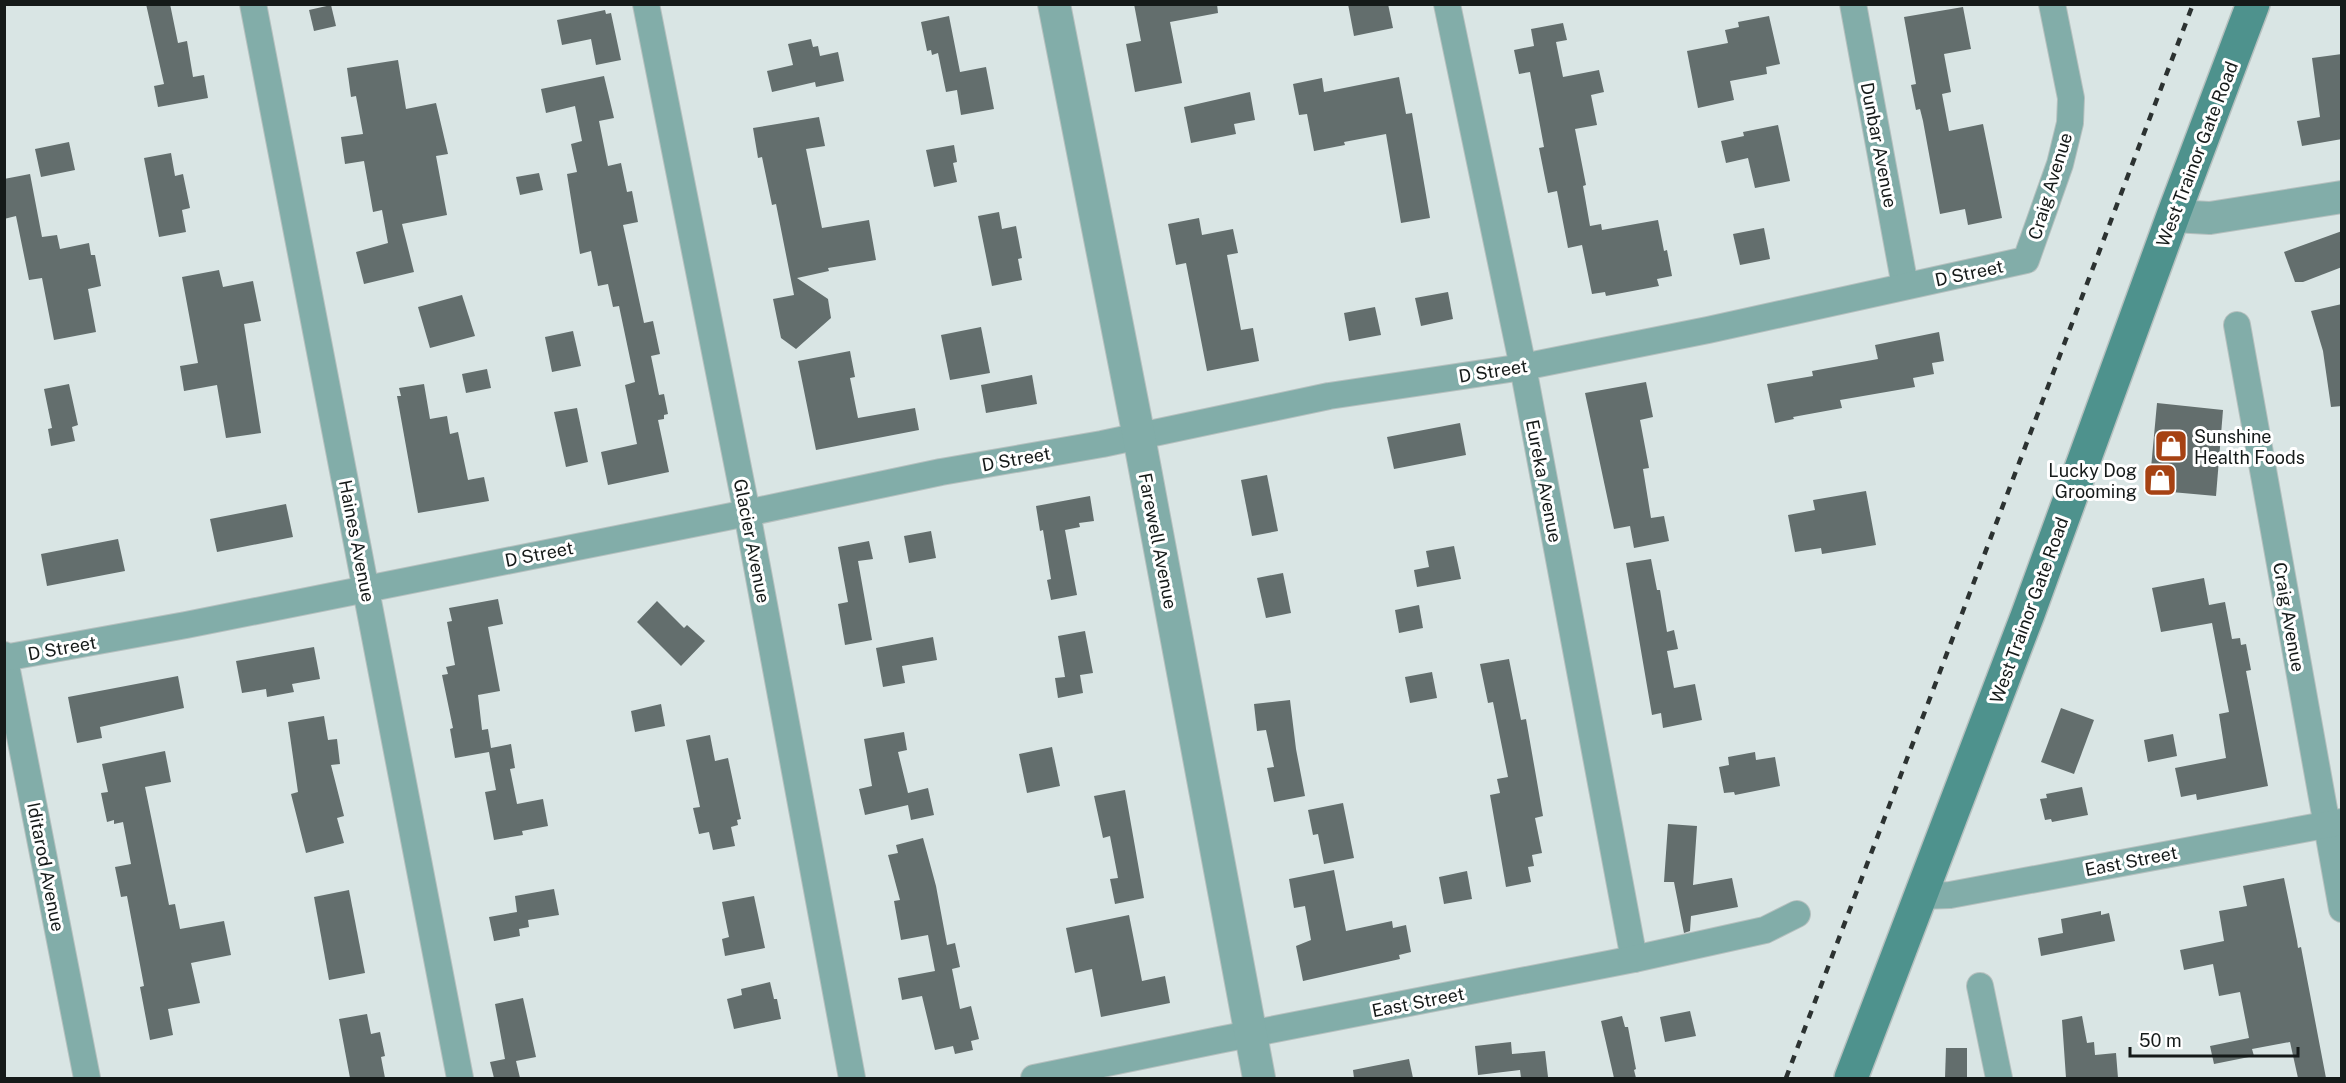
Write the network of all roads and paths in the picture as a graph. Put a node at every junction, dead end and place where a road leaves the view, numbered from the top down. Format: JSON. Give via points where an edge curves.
{"nodes":[{"id":1,"x":253,"y":4,"type":"edge"},
{"id":2,"x":646,"y":4,"type":"edge"},
{"id":3,"x":1054,"y":4,"type":"edge"},
{"id":4,"x":1447,"y":4,"type":"edge"},
{"id":5,"x":1853,"y":4,"type":"edge"},
{"id":6,"x":2052,"y":4,"type":"edge"},
{"id":7,"x":2253,"y":4,"type":"edge"},
{"id":8,"x":2342,"y":197,"type":"edge"},
{"id":9,"x":2173,"y":216,"type":"junction"},
{"id":10,"x":2026,"y":260,"type":"joint"},
{"id":11,"x":1905,"y":286,"type":"junction"},
{"id":12,"x":2237,"y":325,"type":"dead end"},
{"id":13,"x":1523,"y":367,"type":"junction"},
{"id":14,"x":1138,"y":437,"type":"junction"},
{"id":15,"x":747,"y":513,"type":"junction"},
{"id":16,"x":367,"y":588,"type":"junction"},
{"id":17,"x":5,"y":657,"type":"edge"},
{"id":18,"x":2333,"y":823,"type":"edge"},
{"id":19,"x":1921,"y":896,"type":"junction"},
{"id":20,"x":2342,"y":909,"type":"edge"},
{"id":21,"x":1797,"y":914,"type":"dead end"},
{"id":22,"x":1634,"y":959,"type":"junction"},
{"id":23,"x":1980,"y":986,"type":"dead end"},
{"id":24,"x":1250,"y":1034,"type":"junction"},
{"id":25,"x":87,"y":1078,"type":"edge"},
{"id":26,"x":460,"y":1078,"type":"edge"},
{"id":27,"x":852,"y":1078,"type":"edge"},
{"id":28,"x":1035,"y":1078,"type":"edge"},
{"id":29,"x":1259,"y":1078,"type":"edge"},
{"id":30,"x":1851,"y":1078,"type":"edge"},
{"id":31,"x":1999,"y":1078,"type":"edge"}],
"edges":[{"from":1,"to":16,"type":"street","name":"Haines Avenue"},
{"from":2,"to":15,"type":"street","name":"Glacier Avenue"},
{"from":3,"to":14,"type":"street","name":"Farewell Avenue"},
{"from":4,"to":13,"type":"street","name":"Eureka Avenue"},
{"from":5,"to":11,"type":"street","name":"Dunbar Avenue"},
{"from":6,"to":10,"type":"street","name":"Craig Avenue","via":[[2071,98],[2070,123],[2060,164]]},
{"from":7,"to":9,"type":"main road","name":"West Trainor Gate Road"},
{"from":8,"to":9,"type":"street","via":[[2210,218]]},
{"from":9,"to":19,"type":"main road","name":"West Trainor Gate Road"},
{"from":10,"to":11,"type":"street","name":"D Street"},
{"from":11,"to":13,"type":"street","name":"D Street"},
{"from":12,"to":18,"type":"street","name":"Craig Avenue"},
{"from":13,"to":14,"type":"street","name":"D Street","via":[[1329,396]]},
{"from":13,"to":22,"type":"street","name":"Eureka Avenue"},
{"from":14,"to":15,"type":"street","name":"D Street","via":[[941,472]]},
{"from":14,"to":24,"type":"street","name":"Farewell Avenue"},
{"from":15,"to":16,"type":"street","name":"D Street"},
{"from":15,"to":27,"type":"street","name":"Glacier Avenue"},
{"from":16,"to":17,"type":"street","name":"D Street"},
{"from":16,"to":26,"type":"street","name":"Haines Avenue"},
{"from":17,"to":25,"type":"street","name":"Iditarod Avenue"},
{"from":18,"to":19,"type":"street","name":"East Street","via":[[1950,895]]},
{"from":18,"to":20,"type":"street","name":"Craig Avenue"},
{"from":19,"to":30,"type":"main road","name":"West Trainor Gate Road"},
{"from":21,"to":22,"type":"street","name":"East Street","via":[[1765,930]]},
{"from":22,"to":24,"type":"street","name":"East Street"},
{"from":23,"to":31,"type":"street"},
{"from":24,"to":28,"type":"street","name":"East Street"},
{"from":24,"to":29,"type":"street","name":"Farewell Avenue"}]}
